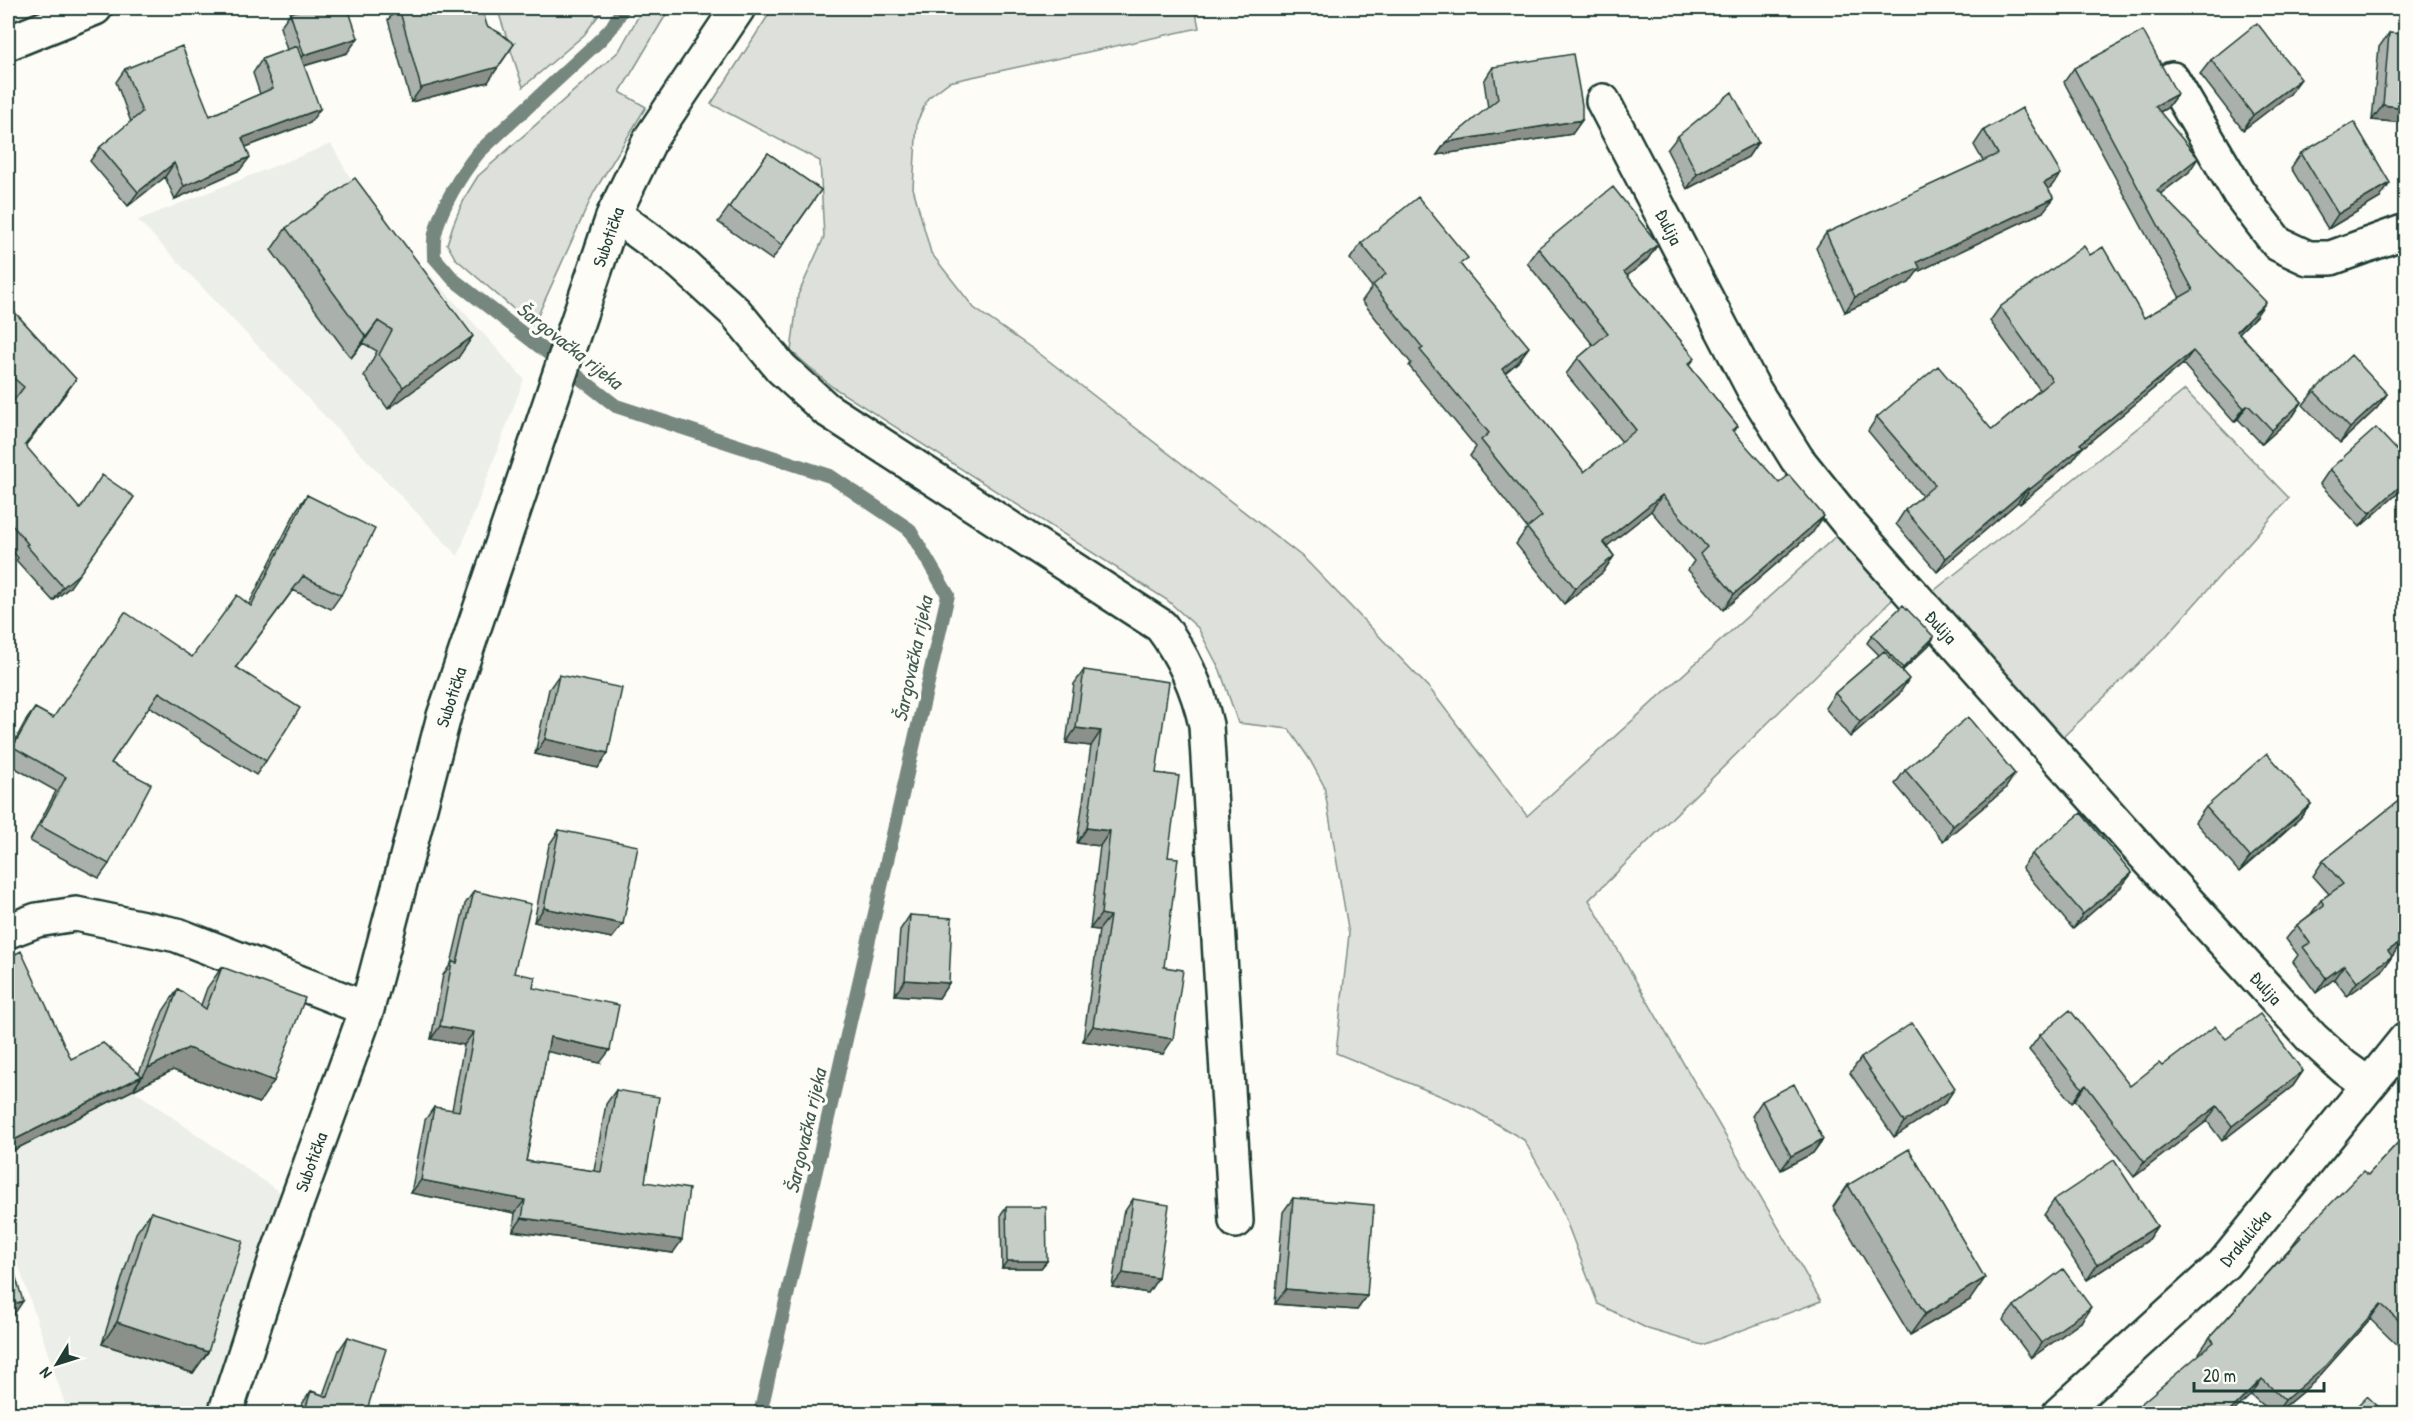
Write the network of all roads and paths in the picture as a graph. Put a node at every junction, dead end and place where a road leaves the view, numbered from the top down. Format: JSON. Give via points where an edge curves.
{"nodes":[{"id":1,"x":95,"y":8,"type":"edge"},
{"id":2,"x":738,"y":8,"type":"edge"},
{"id":3,"x":8,"y":43,"type":"edge"},
{"id":4,"x":2172,"y":79,"type":"edge"},
{"id":5,"x":1603,"y":101,"type":"dead end"},
{"id":6,"x":614,"y":214,"type":"junction"},
{"id":7,"x":2406,"y":231,"type":"edge"},
{"id":8,"x":8,"y":931,"type":"edge"},
{"id":9,"x":367,"y":1009,"type":"junction"},
{"id":10,"x":2406,"y":1039,"type":"edge"},
{"id":11,"x":2370,"y":1085,"type":"junction"},
{"id":12,"x":1236,"y":1221,"type":"dead end"},
{"id":13,"x":225,"y":1413,"type":"edge"},
{"id":14,"x":2060,"y":1413,"type":"edge"}],
"edges":[{"from":1,"to":3,"type":"street"},
{"from":2,"to":6,"type":"street","name":"Subotička","via":[[651,138]]},
{"from":4,"to":7,"type":"street","via":[[2239,193],[2278,244],[2308,258],[2331,258]]},
{"from":5,"to":11,"type":"street","name":"Đulija","via":[[1754,390],[1797,459],[1846,520],[2164,877],[2312,1038]]},
{"from":6,"to":9,"type":"street","name":"Subotička","via":[[444,716]]},
{"from":6,"to":12,"type":"street","via":[[681,263],[736,313],[781,368],[826,409],[1161,626],[1176,646],[1200,700],[1206,724]]},
{"from":8,"to":9,"type":"street","via":[[37,920],[76,914],[177,935]]},
{"from":9,"to":13,"type":"street","name":"Subotička","via":[[277,1256]]},
{"from":10,"to":11,"type":"street","name":"Drakulićka"},
{"from":11,"to":14,"type":"street","name":"Drakulićka","via":[[2224,1264]]}]}
